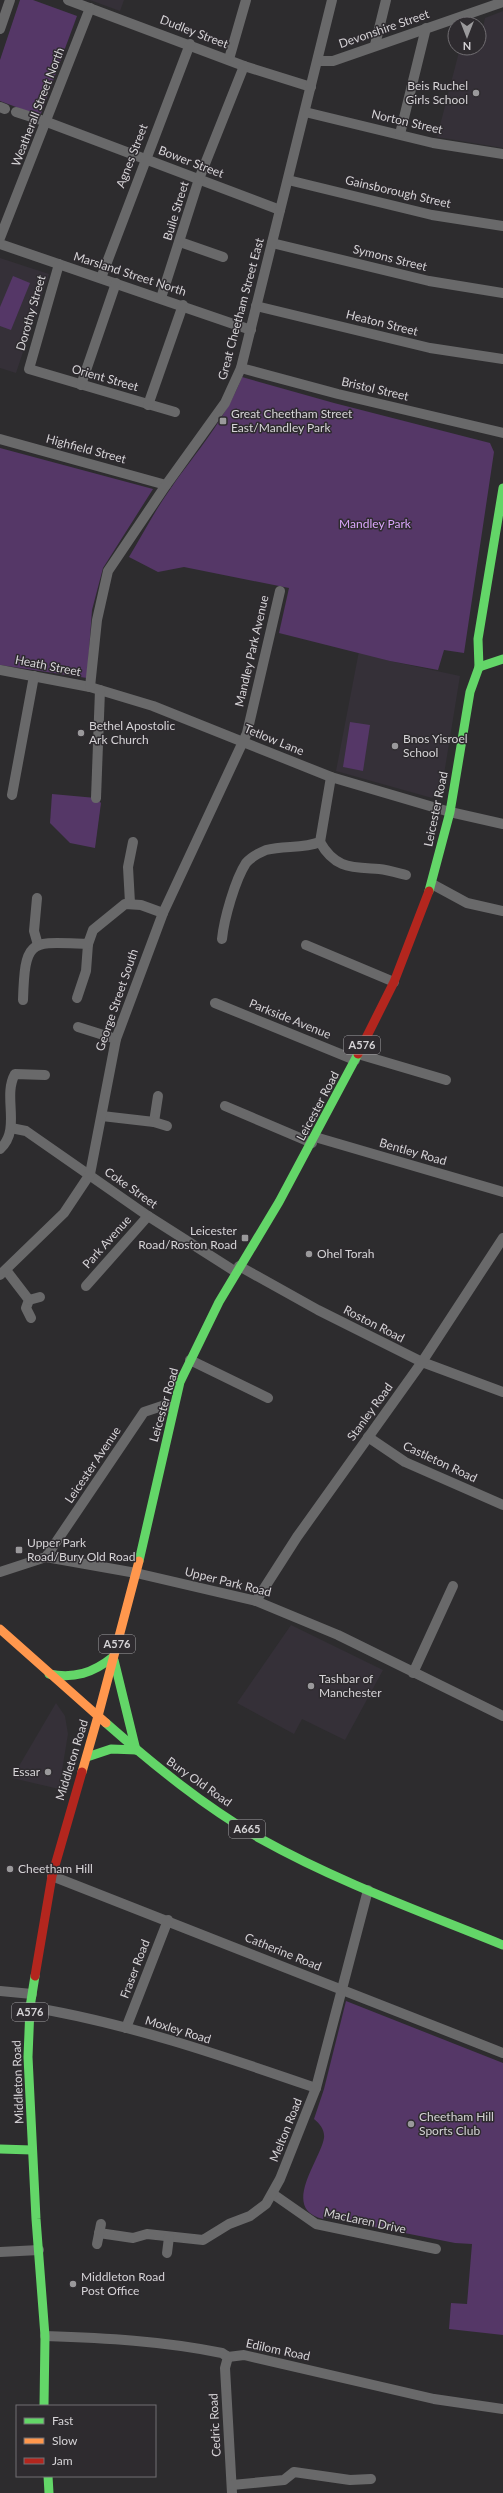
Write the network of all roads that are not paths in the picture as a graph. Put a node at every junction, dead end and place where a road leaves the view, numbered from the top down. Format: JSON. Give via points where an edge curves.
{"nodes":[{"id":1,"x":10,"y":0,"type":"edge"},
{"id":2,"x":68,"y":0,"type":"edge"},
{"id":3,"x":246,"y":0,"type":"edge"},
{"id":4,"x":332,"y":0,"type":"edge"},
{"id":5,"x":386,"y":0,"type":"edge"},
{"id":6,"x":503,"y":2,"type":"edge"},
{"id":7,"x":90,"y":8,"type":"junction"},
{"id":8,"x":426,"y":28,"type":"junction"},
{"id":9,"x":0,"y":29,"type":"edge"},
{"id":10,"x":190,"y":44,"type":"junction"},
{"id":11,"x":375,"y":45,"type":"junction"},
{"id":12,"x":228,"y":59,"type":"junction"},
{"id":13,"x":318,"y":61,"type":"junction"},
{"id":14,"x":244,"y":66,"type":"junction"},
{"id":15,"x":311,"y":87,"type":"junction"},
{"id":16,"x":16,"y":112,"type":"dead end"},
{"id":17,"x":305,"y":112,"type":"junction"},
{"id":18,"x":47,"y":122,"type":"junction"},
{"id":19,"x":400,"y":134,"type":"junction"},
{"id":20,"x":503,"y":154,"type":"edge"},
{"id":21,"x":145,"y":159,"type":"junction"},
{"id":22,"x":199,"y":180,"type":"junction"},
{"id":23,"x":288,"y":180,"type":"junction"},
{"id":24,"x":280,"y":210,"type":"junction"},
{"id":25,"x":503,"y":226,"type":"edge"},
{"id":26,"x":0,"y":238,"type":"edge"},
{"id":27,"x":180,"y":242,"type":"junction"},
{"id":28,"x":272,"y":243,"type":"junction"},
{"id":29,"x":0,"y":244,"type":"edge"},
{"id":30,"x":223,"y":257,"type":"dead end"},
{"id":31,"x":59,"y":264,"type":"junction"},
{"id":32,"x":101,"y":278,"type":"junction"},
{"id":33,"x":116,"y":283,"type":"junction"},
{"id":34,"x":503,"y":293,"type":"edge"},
{"id":35,"x":161,"y":298,"type":"junction"},
{"id":36,"x":184,"y":305,"type":"junction"},
{"id":37,"x":256,"y":306,"type":"junction"},
{"id":38,"x":251,"y":330,"type":"junction"},
{"id":39,"x":503,"y":359,"type":"edge"},
{"id":40,"x":241,"y":368,"type":"junction"},
{"id":41,"x":29,"y":369,"type":"joint"},
{"id":42,"x":81,"y":385,"type":"junction"},
{"id":43,"x":148,"y":405,"type":"junction"},
{"id":44,"x":175,"y":412,"type":"dead end"},
{"id":45,"x":503,"y":433,"type":"edge"},
{"id":46,"x":0,"y":439,"type":"edge"},
{"id":47,"x":166,"y":485,"type":"junction"},
{"id":48,"x":503,"y":488,"type":"edge"},
{"id":49,"x":503,"y":554,"type":"edge"},
{"id":50,"x":491,"y":558,"type":"junction"},
{"id":51,"x":280,"y":591,"type":"dead end"},
{"id":52,"x":503,"y":658,"type":"edge"},
{"id":53,"x":479,"y":667,"type":"junction"},
{"id":54,"x":0,"y":670,"type":"edge"},
{"id":55,"x":34,"y":676,"type":"junction"},
{"id":56,"x":95,"y":689,"type":"junction"},
{"id":57,"x":243,"y":741,"type":"junction"},
{"id":58,"x":331,"y":777,"type":"junction"},
{"id":59,"x":12,"y":795,"type":"dead end"},
{"id":60,"x":96,"y":798,"type":"dead end"},
{"id":61,"x":450,"y":812,"type":"junction"},
{"id":62,"x":503,"y":824,"type":"edge"},
{"id":63,"x":133,"y":842,"type":"dead end"},
{"id":64,"x":320,"y":842,"type":"junction"},
{"id":65,"x":406,"y":875,"type":"dead end"},
{"id":66,"x":432,"y":884,"type":"junction"},
{"id":67,"x":37,"y":898,"type":"dead end"},
{"id":68,"x":130,"y":903,"type":"junction"},
{"id":69,"x":503,"y":911,"type":"edge"},
{"id":70,"x":163,"y":914,"type":"junction"},
{"id":71,"x":222,"y":938,"type":"dead end"},
{"id":72,"x":88,"y":944,"type":"junction"},
{"id":73,"x":38,"y":945,"type":"junction"},
{"id":74,"x":306,"y":945,"type":"dead end"},
{"id":75,"x":394,"y":982,"type":"junction"},
{"id":76,"x":77,"y":998,"type":"dead end"},
{"id":77,"x":23,"y":1000,"type":"dead end"},
{"id":78,"x":216,"y":1003,"type":"dead end"},
{"id":79,"x":78,"y":1027,"type":"dead end"},
{"id":80,"x":116,"y":1039,"type":"junction"},
{"id":81,"x":356,"y":1057,"type":"junction"},
{"id":82,"x":44,"y":1075,"type":"dead end"},
{"id":83,"x":446,"y":1080,"type":"dead end"},
{"id":84,"x":158,"y":1096,"type":"dead end"},
{"id":85,"x":225,"y":1106,"type":"dead end"},
{"id":86,"x":102,"y":1116,"type":"junction"},
{"id":87,"x":154,"y":1122,"type":"junction"},
{"id":88,"x":167,"y":1126,"type":"dead end"},
{"id":89,"x":11,"y":1128,"type":"junction"},
{"id":90,"x":313,"y":1140,"type":"junction"},
{"id":91,"x":0,"y":1149,"type":"edge"},
{"id":92,"x":90,"y":1174,"type":"junction"},
{"id":93,"x":503,"y":1192,"type":"edge"},
{"id":94,"x":148,"y":1216,"type":"junction"},
{"id":95,"x":503,"y":1238,"type":"edge"},
{"id":96,"x":237,"y":1269,"type":"junction"},
{"id":97,"x":3,"y":1272,"type":"edge"},
{"id":98,"x":86,"y":1286,"type":"dead end"},
{"id":99,"x":40,"y":1297,"type":"dead end"},
{"id":100,"x":29,"y":1300,"type":"junction"},
{"id":101,"x":31,"y":1318,"type":"dead end"},
{"id":102,"x":190,"y":1360,"type":"junction"},
{"id":103,"x":422,"y":1362,"type":"junction"},
{"id":104,"x":503,"y":1392,"type":"edge"},
{"id":105,"x":268,"y":1398,"type":"dead end"},
{"id":106,"x":173,"y":1408,"type":"junction"},
{"id":107,"x":368,"y":1437,"type":"junction"},
{"id":108,"x":503,"y":1506,"type":"edge"},
{"id":109,"x":46,"y":1557,"type":"junction"},
{"id":110,"x":0,"y":1572,"type":"edge"},
{"id":111,"x":136,"y":1572,"type":"junction"},
{"id":112,"x":453,"y":1586,"type":"dead end"},
{"id":113,"x":256,"y":1601,"type":"junction"},
{"id":114,"x":0,"y":1629,"type":"edge"},
{"id":115,"x":113,"y":1657,"type":"junction"},
{"id":116,"x":413,"y":1673,"type":"junction"},
{"id":117,"x":49,"y":1674,"type":"junction"},
{"id":118,"x":98,"y":1716,"type":"junction"},
{"id":119,"x":503,"y":1716,"type":"edge"},
{"id":120,"x":137,"y":1750,"type":"junction"},
{"id":121,"x":87,"y":1758,"type":"junction"},
{"id":122,"x":52,"y":1876,"type":"junction"},
{"id":123,"x":368,"y":1890,"type":"junction"},
{"id":124,"x":168,"y":1920,"type":"junction"},
{"id":125,"x":503,"y":1945,"type":"edge"},
{"id":126,"x":341,"y":1990,"type":"junction"},
{"id":127,"x":0,"y":1991,"type":"edge"},
{"id":128,"x":32,"y":1994,"type":"junction"},
{"id":129,"x":30,"y":2007,"type":"junction"},
{"id":130,"x":126,"y":2028,"type":"junction"},
{"id":131,"x":503,"y":2053,"type":"edge"},
{"id":132,"x":316,"y":2088,"type":"junction"},
{"id":133,"x":0,"y":2150,"type":"edge"},
{"id":134,"x":32,"y":2150,"type":"junction"},
{"id":135,"x":273,"y":2194,"type":"junction"},
{"id":136,"x":169,"y":2237,"type":"junction"},
{"id":137,"x":97,"y":2244,"type":"dead end"},
{"id":138,"x":39,"y":2250,"type":"junction"},
{"id":139,"x":436,"y":2250,"type":"dead end"},
{"id":140,"x":0,"y":2252,"type":"edge"},
{"id":141,"x":167,"y":2253,"type":"dead end"},
{"id":142,"x":45,"y":2336,"type":"junction"},
{"id":143,"x":228,"y":2356,"type":"junction"},
{"id":144,"x":44,"y":2405,"type":"edge"},
{"id":145,"x":503,"y":2409,"type":"edge"},
{"id":146,"x":48,"y":2477,"type":"edge"},
{"id":147,"x":371,"y":2479,"type":"dead end"},
{"id":148,"x":232,"y":2489,"type":"edge"},
{"id":149,"x":49,"y":2493,"type":"edge"}],
"edges":[{"from":1,"to":9,"type":"street"},
{"from":2,"to":7,"type":"street","name":"Dudley Street"},
{"from":3,"to":12,"type":"street"},
{"from":4,"to":13,"type":"street","name":"Great Cheetham Street East"},
{"from":5,"to":11,"type":"street"},
{"from":6,"to":8,"type":"street","name":"Devonshire Street"},
{"from":7,"to":10,"type":"street","name":"Dudley Street"},
{"from":7,"to":18,"type":"street","name":"Weatherall Street North"},
{"from":8,"to":11,"type":"street","name":"Devonshire Street"},
{"from":8,"to":19,"type":"street"},
{"from":10,"to":12,"type":"street","name":"Dudley Street"},
{"from":10,"to":21,"type":"street","name":"Agnes Street"},
{"from":11,"to":13,"type":"street","name":"Devonshire Street","via":[[333,61]]},
{"from":12,"to":14,"type":"street","name":"Dudley Street"},
{"from":13,"to":15,"type":"street","name":"Great Cheetham Street East"},
{"from":14,"to":15,"type":"street","name":"Dudley Street"},
{"from":14,"to":22,"type":"street","name":"Buile Street"},
{"from":15,"to":17,"type":"street","name":"Great Cheetham Street East"},
{"from":16,"to":18,"type":"street","name":"Bower Street"},
{"from":17,"to":19,"type":"street","name":"Norton Street"},
{"from":17,"to":23,"type":"street","name":"Great Cheetham Street East"},
{"from":18,"to":21,"type":"street","name":"Bower Street"},
{"from":18,"to":26,"type":"street","name":"Weatherall Street North"},
{"from":19,"to":20,"type":"street","name":"Norton Street"},
{"from":21,"to":22,"type":"street","name":"Bower Street"},
{"from":21,"to":32,"type":"street","name":"Agnes Street"},
{"from":22,"to":24,"type":"street","name":"Bower Street"},
{"from":22,"to":27,"type":"street","name":"Buile Street"},
{"from":23,"to":24,"type":"street","name":"Great Cheetham Street East"},
{"from":23,"to":25,"type":"street","name":"Gainsborough Street","via":[[432,215]]},
{"from":24,"to":28,"type":"street","name":"Great Cheetham Street East"},
{"from":27,"to":30,"type":"street"},
{"from":27,"to":35,"type":"street","name":"Buile Street"},
{"from":28,"to":34,"type":"street","name":"Symons Street","via":[[429,281]]},
{"from":28,"to":37,"type":"street","name":"Great Cheetham Street East"},
{"from":29,"to":31,"type":"street","name":"Marsland Street North"},
{"from":31,"to":32,"type":"street","name":"Marsland Street North"},
{"from":31,"to":41,"type":"street","name":"Dorothy Street"},
{"from":32,"to":33,"type":"street","name":"Marsland Street North"},
{"from":33,"to":35,"type":"street","name":"Marsland Street North"},
{"from":33,"to":42,"type":"street"},
{"from":35,"to":36,"type":"street","name":"Marsland Street North"},
{"from":36,"to":38,"type":"street","name":"Marsland Street North"},
{"from":36,"to":43,"type":"street"},
{"from":37,"to":38,"type":"street","name":"Great Cheetham Street East"},
{"from":37,"to":39,"type":"street","name":"Heaton Street","via":[[430,348]]},
{"from":38,"to":40,"type":"street","name":"Great Cheetham Street East"},
{"from":40,"to":45,"type":"street","name":"Bristol Street"},
{"from":40,"to":47,"type":"street","name":"Great Cheetham Street East","via":[[225,403]]},
{"from":41,"to":42,"type":"street","name":"Orient Street"},
{"from":42,"to":43,"type":"street","name":"Orient Street"},
{"from":43,"to":44,"type":"street","name":"Orient Street"},
{"from":46,"to":47,"type":"street","name":"Highfield Street"},
{"from":47,"to":56,"type":"street","name":"Great Cheetham Street East","via":[[108,571],[97,620]]},
{"from":48,"to":50,"type":"main road","name":"Leicester Road","number":"A576"},
{"from":49,"to":50,"type":"street"},
{"from":50,"to":53,"type":"main road","name":"Leicester Road","number":"A576","via":[[478,639]]},
{"from":51,"to":57,"type":"street","name":"Mandley Park Avenue"},
{"from":52,"to":53,"type":"main road"},
{"from":53,"to":61,"type":"main road","name":"Leicester Road","number":"A576","via":[[470,692]]},
{"from":54,"to":55,"type":"street","name":"Heath Street"},
{"from":55,"to":56,"type":"street","name":"Heath Street"},
{"from":55,"to":59,"type":"street"},
{"from":56,"to":57,"type":"street","name":"Tetlow Lane","via":[[153,706]]},
{"from":56,"to":60,"type":"street","name":"Great Cheetham Street East"},
{"from":57,"to":58,"type":"street","name":"Tetlow Lane"},
{"from":57,"to":70,"type":"street","name":"George Street South"},
{"from":58,"to":61,"type":"street","name":"Tetlow Lane"},
{"from":58,"to":64,"type":"street"},
{"from":61,"to":62,"type":"street","name":"Tetlow Lane"},
{"from":61,"to":66,"type":"main road","name":"Leicester Road","number":"A576"},
{"from":63,"to":68,"type":"street","via":[[128,867]]},
{"from":64,"to":65,"type":"street","via":[[338,863],[353,868],[381,869]]},
{"from":64,"to":71,"type":"street","via":[[307,847],[268,850],[257,854],[246,863],[227,910]]},
{"from":66,"to":69,"type":"street","via":[[467,903]]},
{"from":66,"to":75,"type":"main road","name":"Leicester Road","number":"A576"},
{"from":67,"to":73,"type":"street","via":[[34,930]]},
{"from":68,"to":70,"type":"street"},
{"from":68,"to":72,"type":"street","via":[[120,906],[93,930]]},
{"from":70,"to":80,"type":"street","name":"George Street South"},
{"from":72,"to":73,"type":"street","via":[[49,942]]},
{"from":72,"to":76,"type":"street","via":[[86,971]]},
{"from":73,"to":77,"type":"street","via":[[30,952],[24,966]]},
{"from":74,"to":75,"type":"street"},
{"from":75,"to":81,"type":"main road","name":"Leicester Road","number":"A576"},
{"from":78,"to":81,"type":"street","name":"Parkside Avenue"},
{"from":79,"to":80,"type":"street"},
{"from":80,"to":86,"type":"street","name":"George Street South"},
{"from":81,"to":83,"type":"street","name":"Parkside Avenue"},
{"from":81,"to":90,"type":"main road","name":"Leicester Road","number":"A576"},
{"from":82,"to":89,"type":"street","via":[[15,1074],[11,1081]]},
{"from":84,"to":87,"type":"street"},
{"from":85,"to":90,"type":"street","name":"Bentley Road"},
{"from":86,"to":87,"type":"street"},
{"from":86,"to":92,"type":"street","name":"George Street South"},
{"from":87,"to":88,"type":"street"},
{"from":89,"to":91,"type":"street","via":[[5,1144]]},
{"from":89,"to":92,"type":"street","name":"Coke Street","via":[[26,1131]]},
{"from":90,"to":93,"type":"street","name":"Bentley Road"},
{"from":90,"to":96,"type":"main road","name":"Leicester Road","number":"A576","via":[[279,1202]]},
{"from":92,"to":94,"type":"street","name":"Coke Street"},
{"from":92,"to":97,"type":"street","name":"George Street South","via":[[64,1213]]},
{"from":94,"to":96,"type":"street","name":"Coke Street"},
{"from":94,"to":98,"type":"street","name":"Park Avenue"},
{"from":95,"to":103,"type":"street","name":"Stanley Road"},
{"from":96,"to":102,"type":"main road","name":"Leicester Road","number":"A576"},
{"from":96,"to":103,"type":"street","name":"Roston Road"},
{"from":97,"to":100,"type":"street"},
{"from":99,"to":100,"type":"street"},
{"from":100,"to":101,"type":"street","via":[[26,1308]]},
{"from":102,"to":105,"type":"street"},
{"from":102,"to":106,"type":"main road","name":"Leicester Road","number":"A576","via":[[180,1382]]},
{"from":103,"to":104,"type":"street","name":"Roston Road"},
{"from":103,"to":107,"type":"street","name":"Stanley Road"},
{"from":106,"to":109,"type":"street","name":"Leicester Avenue","via":[[165,1405],[144,1412]]},
{"from":106,"to":111,"type":"main road","name":"Leicester Road","number":"A576"},
{"from":107,"to":108,"type":"street","name":"Castleton Road","via":[[405,1462]]},
{"from":107,"to":113,"type":"street","name":"Stanley Road","via":[[296,1537]]},
{"from":109,"to":110,"type":"street","name":"Upper Park Road"},
{"from":109,"to":111,"type":"street","name":"Upper Park Road"},
{"from":111,"to":113,"type":"street","name":"Upper Park Road"},
{"from":111,"to":115,"type":"main road","name":"Leicester Road","number":"A576"},
{"from":112,"to":116,"type":"street"},
{"from":113,"to":116,"type":"street","name":"Upper Park Road","via":[[338,1635]]},
{"from":114,"to":117,"type":"main road","name":"Bury Old Road","number":"A665"},
{"from":115,"to":117,"type":"main road","via":[[101,1667],[84,1675],[62,1677]]},
{"from":115,"to":118,"type":"main road","name":"Leicester Road","number":"A576"},
{"from":115,"to":120,"type":"main road"},
{"from":116,"to":119,"type":"street","name":"Upper Park Road"},
{"from":117,"to":118,"type":"main road","name":"Bury Old Road","number":"A665"},
{"from":118,"to":120,"type":"main road","name":"Bury Old Road","number":"A665"},
{"from":118,"to":121,"type":"main road","name":"Middleton Road","number":"A576"},
{"from":120,"to":121,"type":"main road","via":[[107,1748]]},
{"from":120,"to":123,"type":"main road","name":"Bury Old Road","number":"A665","via":[[207,1805],[262,1839]]},
{"from":121,"to":122,"type":"main road","name":"Middleton Road","number":"A576"},
{"from":122,"to":124,"type":"street","name":"Catherine Road"},
{"from":122,"to":128,"type":"main road","name":"Middleton Road","number":"A576"},
{"from":123,"to":125,"type":"main road","name":"Bury Old Road","number":"A665"},
{"from":123,"to":126,"type":"street","name":"Melton Road"},
{"from":124,"to":126,"type":"street","name":"Catherine Road"},
{"from":124,"to":130,"type":"street","name":"Fraser Road"},
{"from":126,"to":131,"type":"street","name":"Catherine Road"},
{"from":126,"to":132,"type":"street","name":"Melton Road"},
{"from":127,"to":128,"type":"street"},
{"from":128,"to":129,"type":"main road","name":"Middleton Road","number":"A576"},
{"from":129,"to":130,"type":"street","name":"Moxley Road"},
{"from":129,"to":134,"type":"main road","name":"Middleton Road","number":"A576","via":[[28,2057]]},
{"from":130,"to":132,"type":"street","name":"Moxley Road"},
{"from":132,"to":135,"type":"street","name":"Melton Road"},
{"from":133,"to":134,"type":"main road"},
{"from":134,"to":138,"type":"main road","name":"Middleton Road","number":"A576"},
{"from":135,"to":136,"type":"street","name":"Melton Road","via":[[261,2210],[229,2224],[210,2238],[196,2241]]},
{"from":135,"to":139,"type":"street","name":"MacLaren Drive","via":[[316,2224]]},
{"from":136,"to":137,"type":"street","name":"Melton Road","via":[[148,2234],[133,2238],[100,2228]]},
{"from":136,"to":141,"type":"street"},
{"from":138,"to":140,"type":"street"},
{"from":138,"to":142,"type":"main road","name":"Middleton Road","number":"A576"},
{"from":142,"to":143,"type":"street","name":"Edilom Road","via":[[152,2342],[203,2349]]},
{"from":142,"to":144,"type":"main road","name":"Middleton Road","number":"A576"},
{"from":143,"to":145,"type":"street","name":"Edilom Road","via":[[244,2355],[434,2399]]},
{"from":143,"to":148,"type":"street","name":"Cedric Road","via":[[224,2368]]},
{"from":146,"to":149,"type":"main road"},
{"from":147,"to":148,"type":"street","via":[[350,2480],[294,2472],[284,2480]]}]}
